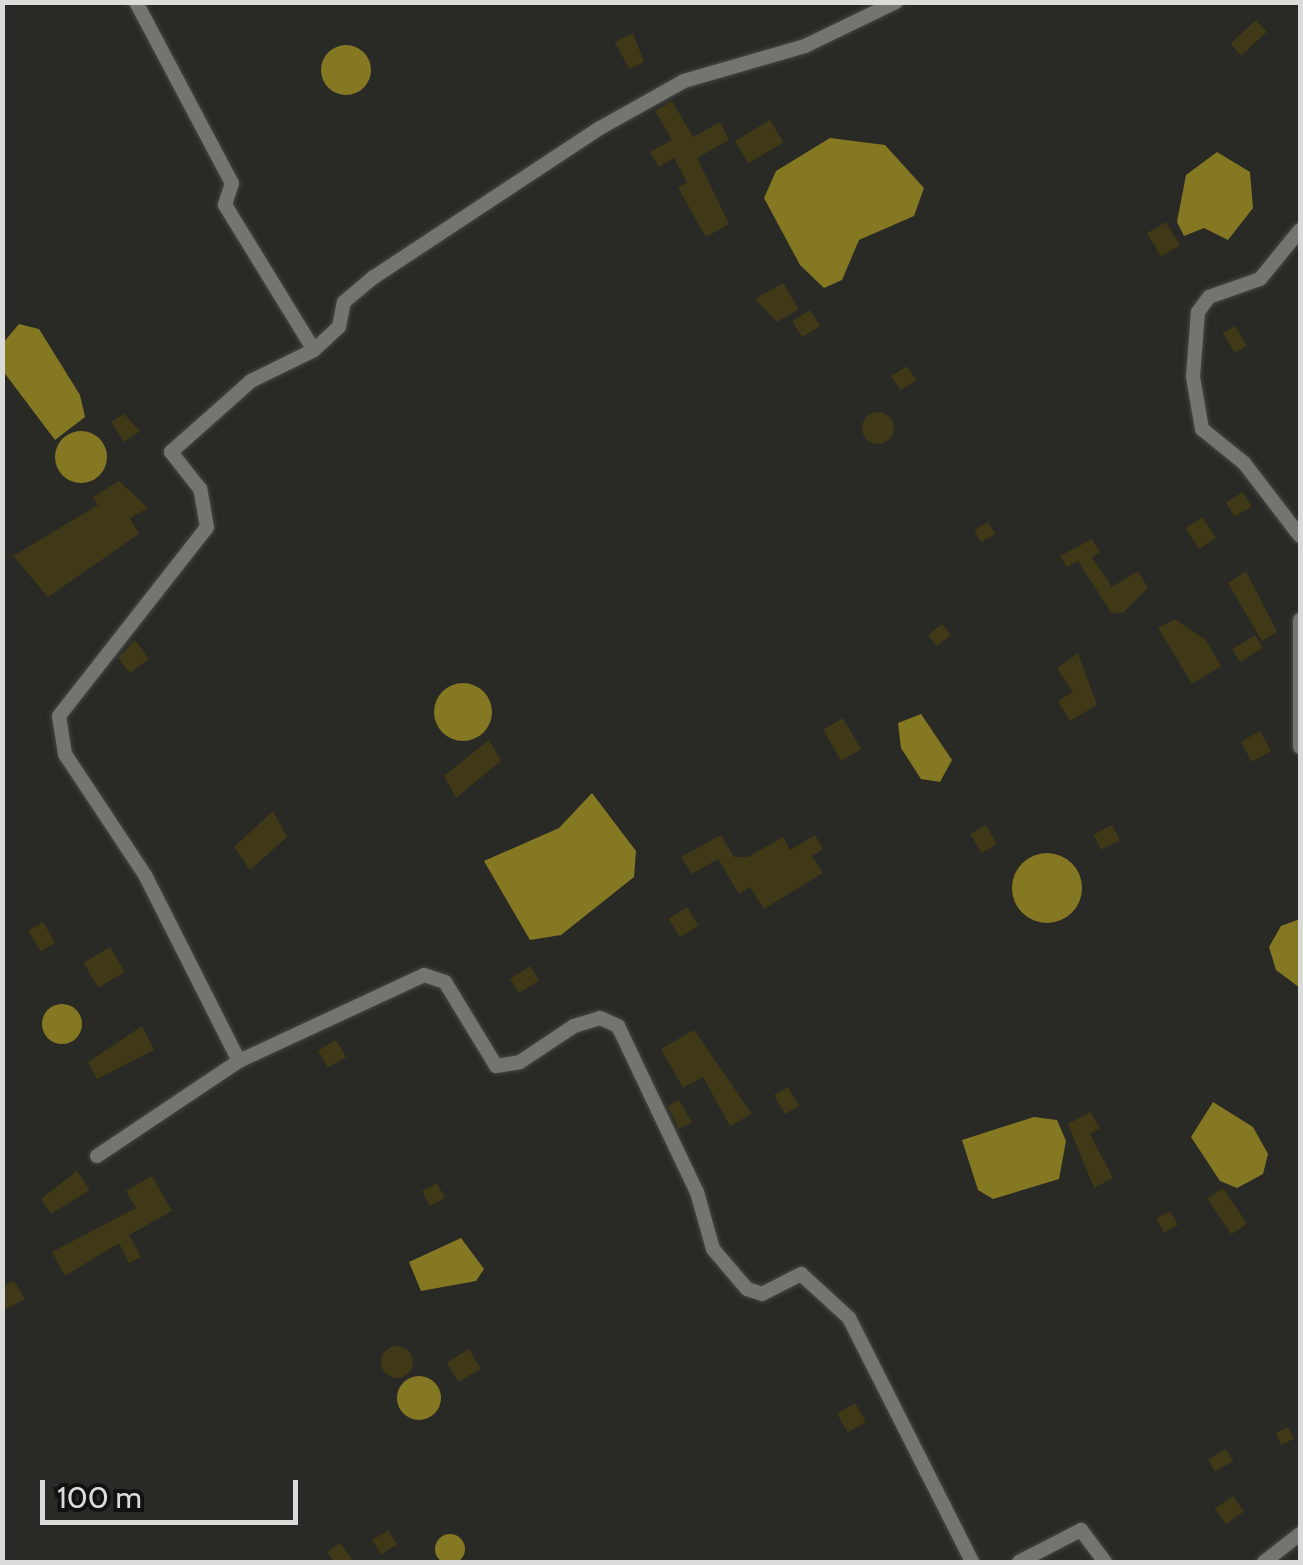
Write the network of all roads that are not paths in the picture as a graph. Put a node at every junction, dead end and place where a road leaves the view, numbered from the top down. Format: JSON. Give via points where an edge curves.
{"nodes":[{"id":1,"x":136,"y":2,"type":"edge"},
{"id":2,"x":896,"y":2,"type":"edge"},
{"id":3,"x":1300,"y":230,"type":"edge"},
{"id":4,"x":314,"y":350,"type":"junction"},
{"id":5,"x":1300,"y":536,"type":"edge"},
{"id":6,"x":1300,"y":620,"type":"edge"},
{"id":7,"x":1300,"y":747,"type":"edge"},
{"id":8,"x":239,"y":1061,"type":"junction"},
{"id":9,"x":97,"y":1156,"type":"dead end"},
{"id":10,"x":1300,"y":1534,"type":"edge"},
{"id":11,"x":972,"y":1562,"type":"edge"},
{"id":12,"x":1019,"y":1562,"type":"edge"},
{"id":13,"x":1104,"y":1562,"type":"edge"},
{"id":14,"x":1264,"y":1562,"type":"edge"}],
"edges":[{"from":1,"to":4,"type":"street","via":[[232,183],[226,206]]},
{"from":2,"to":4,"type":"street","via":[[805,46],[684,81],[600,128],[374,278],[344,302],[338,327]]},
{"from":3,"to":5,"type":"street","via":[[1260,279],[1209,297],[1198,312],[1193,377],[1202,429],[1244,464]]},
{"from":4,"to":8,"type":"street","via":[[252,381],[182,435],[171,452],[200,489],[207,527],[59,716],[66,754],[145,875]]},
{"from":6,"to":7,"type":"street"},
{"from":8,"to":9,"type":"street"},
{"from":8,"to":11,"type":"street","via":[[424,975],[445,982],[496,1066],[520,1062],[574,1026],[600,1018],[618,1026],[697,1192],[713,1250],[747,1289],[762,1294],[801,1274],[849,1318]]},
{"from":10,"to":14,"type":"street"},
{"from":12,"to":13,"type":"street","via":[[1081,1530]]}]}
